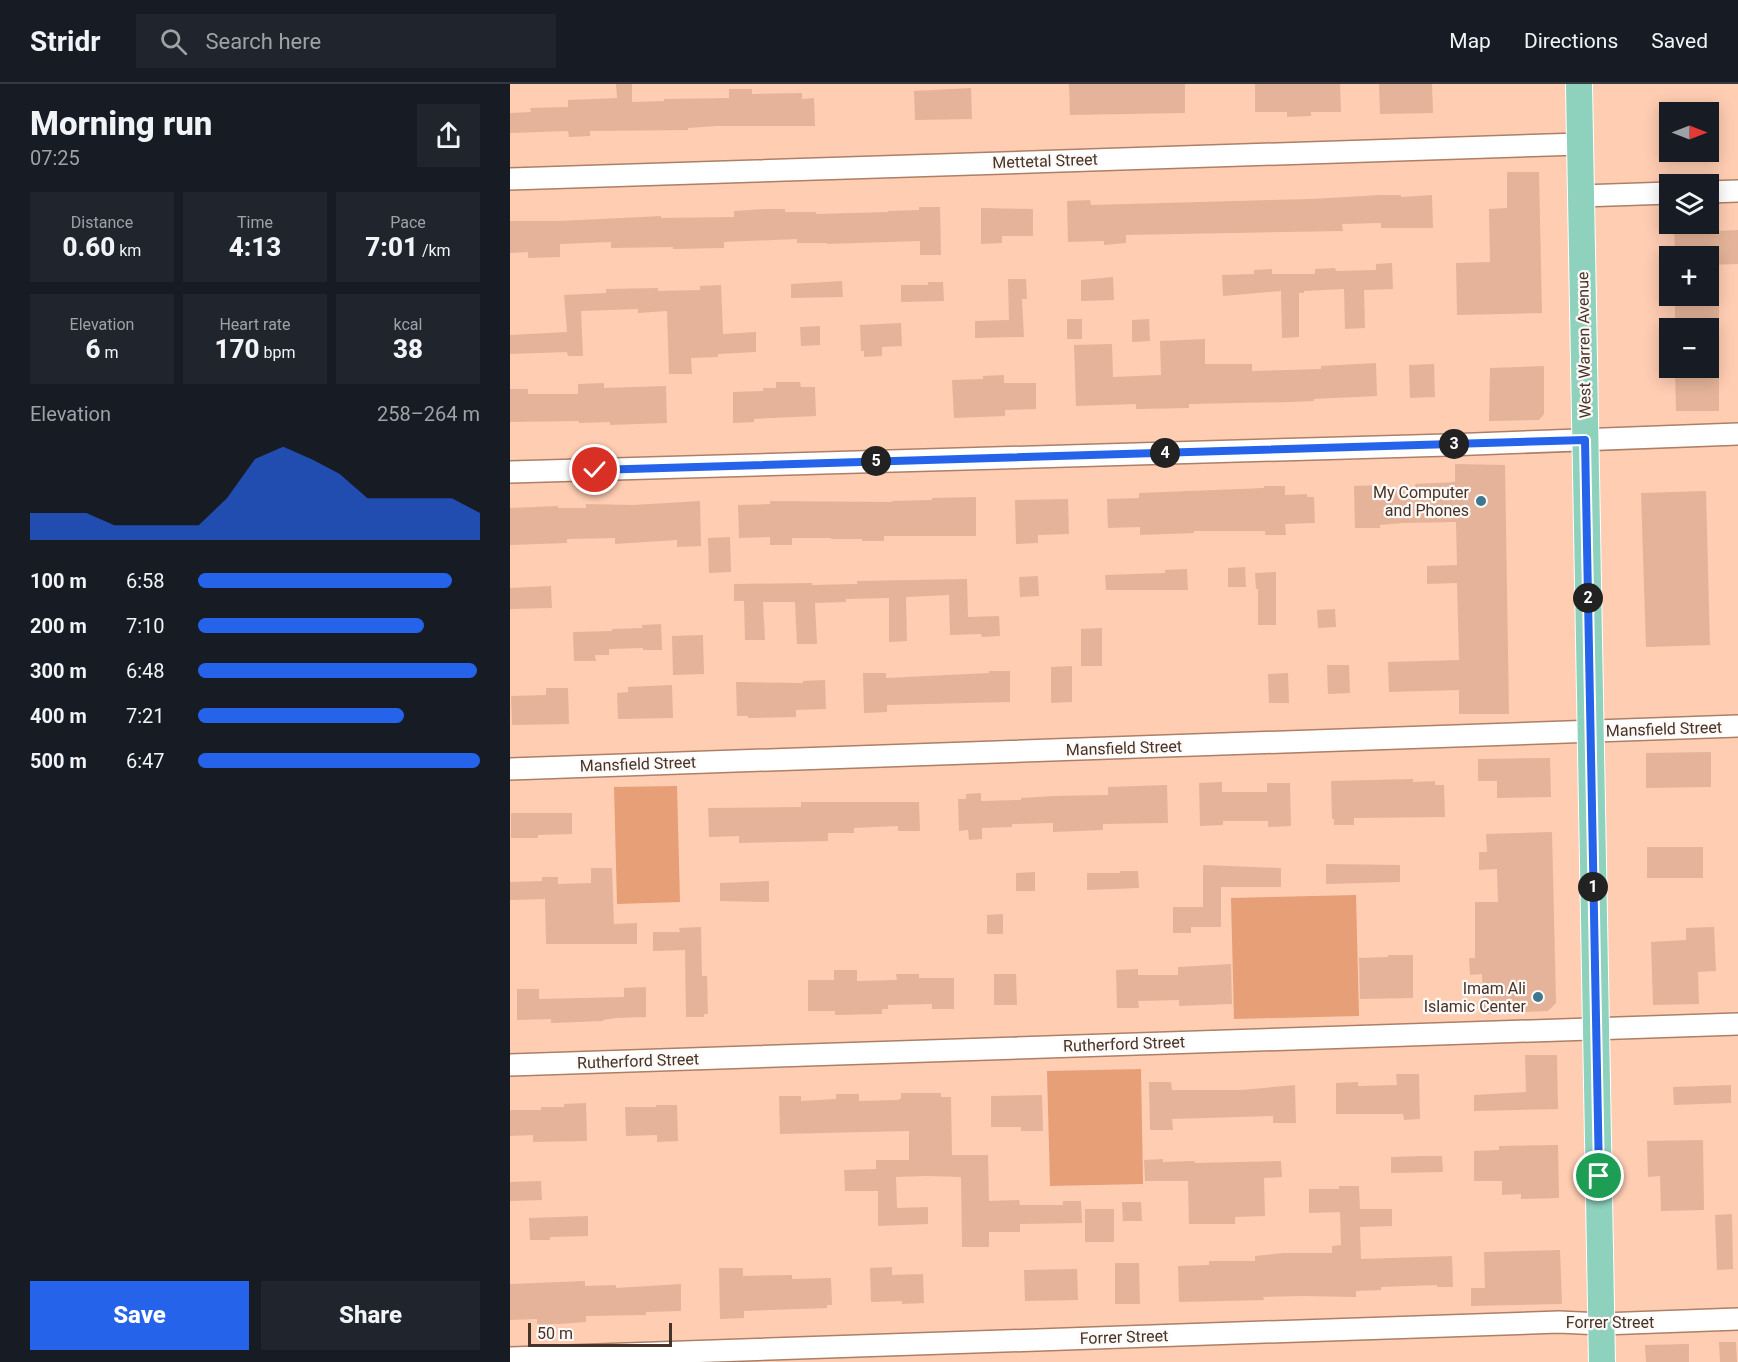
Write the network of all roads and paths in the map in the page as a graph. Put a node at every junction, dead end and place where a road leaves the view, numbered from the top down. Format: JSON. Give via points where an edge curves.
{"nodes":[{"id":1,"x":1579,"y":84,"type":"edge"},
{"id":2,"x":1580,"y":144,"type":"junction"},
{"id":3,"x":510,"y":179,"type":"edge"},
{"id":4,"x":1738,"y":191,"type":"edge"},
{"id":5,"x":1719,"y":192,"type":"edge"},
{"id":6,"x":1659,"y":193,"type":"edge"},
{"id":7,"x":1581,"y":196,"type":"junction"},
{"id":8,"x":1738,"y":434,"type":"edge"},
{"id":9,"x":1585,"y":440,"type":"junction"},
{"id":10,"x":510,"y":472,"type":"edge"},
{"id":11,"x":1738,"y":726,"type":"edge"},
{"id":12,"x":1591,"y":732,"type":"junction"},
{"id":13,"x":510,"y":769,"type":"edge"},
{"id":14,"x":1738,"y":1024,"type":"edge"},
{"id":15,"x":1596,"y":1028,"type":"junction"},
{"id":16,"x":510,"y":1065,"type":"edge"},
{"id":17,"x":1738,"y":1319,"type":"edge"},
{"id":18,"x":1602,"y":1324,"type":"junction"},
{"id":19,"x":510,"y":1358,"type":"edge"},
{"id":20,"x":1602,"y":1362,"type":"edge"}],
"edges":[{"from":1,"to":2,"type":"main road","name":"West Warren Avenue"},
{"from":2,"to":3,"type":"street","name":"Mettetal Street"},
{"from":2,"to":7,"type":"main road","name":"West Warren Avenue"},
{"from":4,"to":5,"type":"street"},
{"from":6,"to":7,"type":"street"},
{"from":7,"to":9,"type":"main road","name":"West Warren Avenue"},
{"from":8,"to":9,"type":"street"},
{"from":9,"to":10,"type":"street"},
{"from":9,"to":12,"type":"main road","name":"West Warren Avenue"},
{"from":11,"to":12,"type":"street","name":"Mansfield Street"},
{"from":12,"to":13,"type":"street","name":"Mansfield Street"},
{"from":12,"to":15,"type":"main road","name":"West Warren Avenue"},
{"from":14,"to":15,"type":"street","name":"Rutherford Street"},
{"from":15,"to":16,"type":"street","name":"Rutherford Street"},
{"from":15,"to":18,"type":"main road","name":"West Warren Avenue"},
{"from":17,"to":18,"type":"street","name":"Forrer Street"},
{"from":18,"to":19,"type":"street","name":"Forrer Street","via":[[1559,1322]]},
{"from":18,"to":20,"type":"main road","name":"West Warren Avenue"}]}
